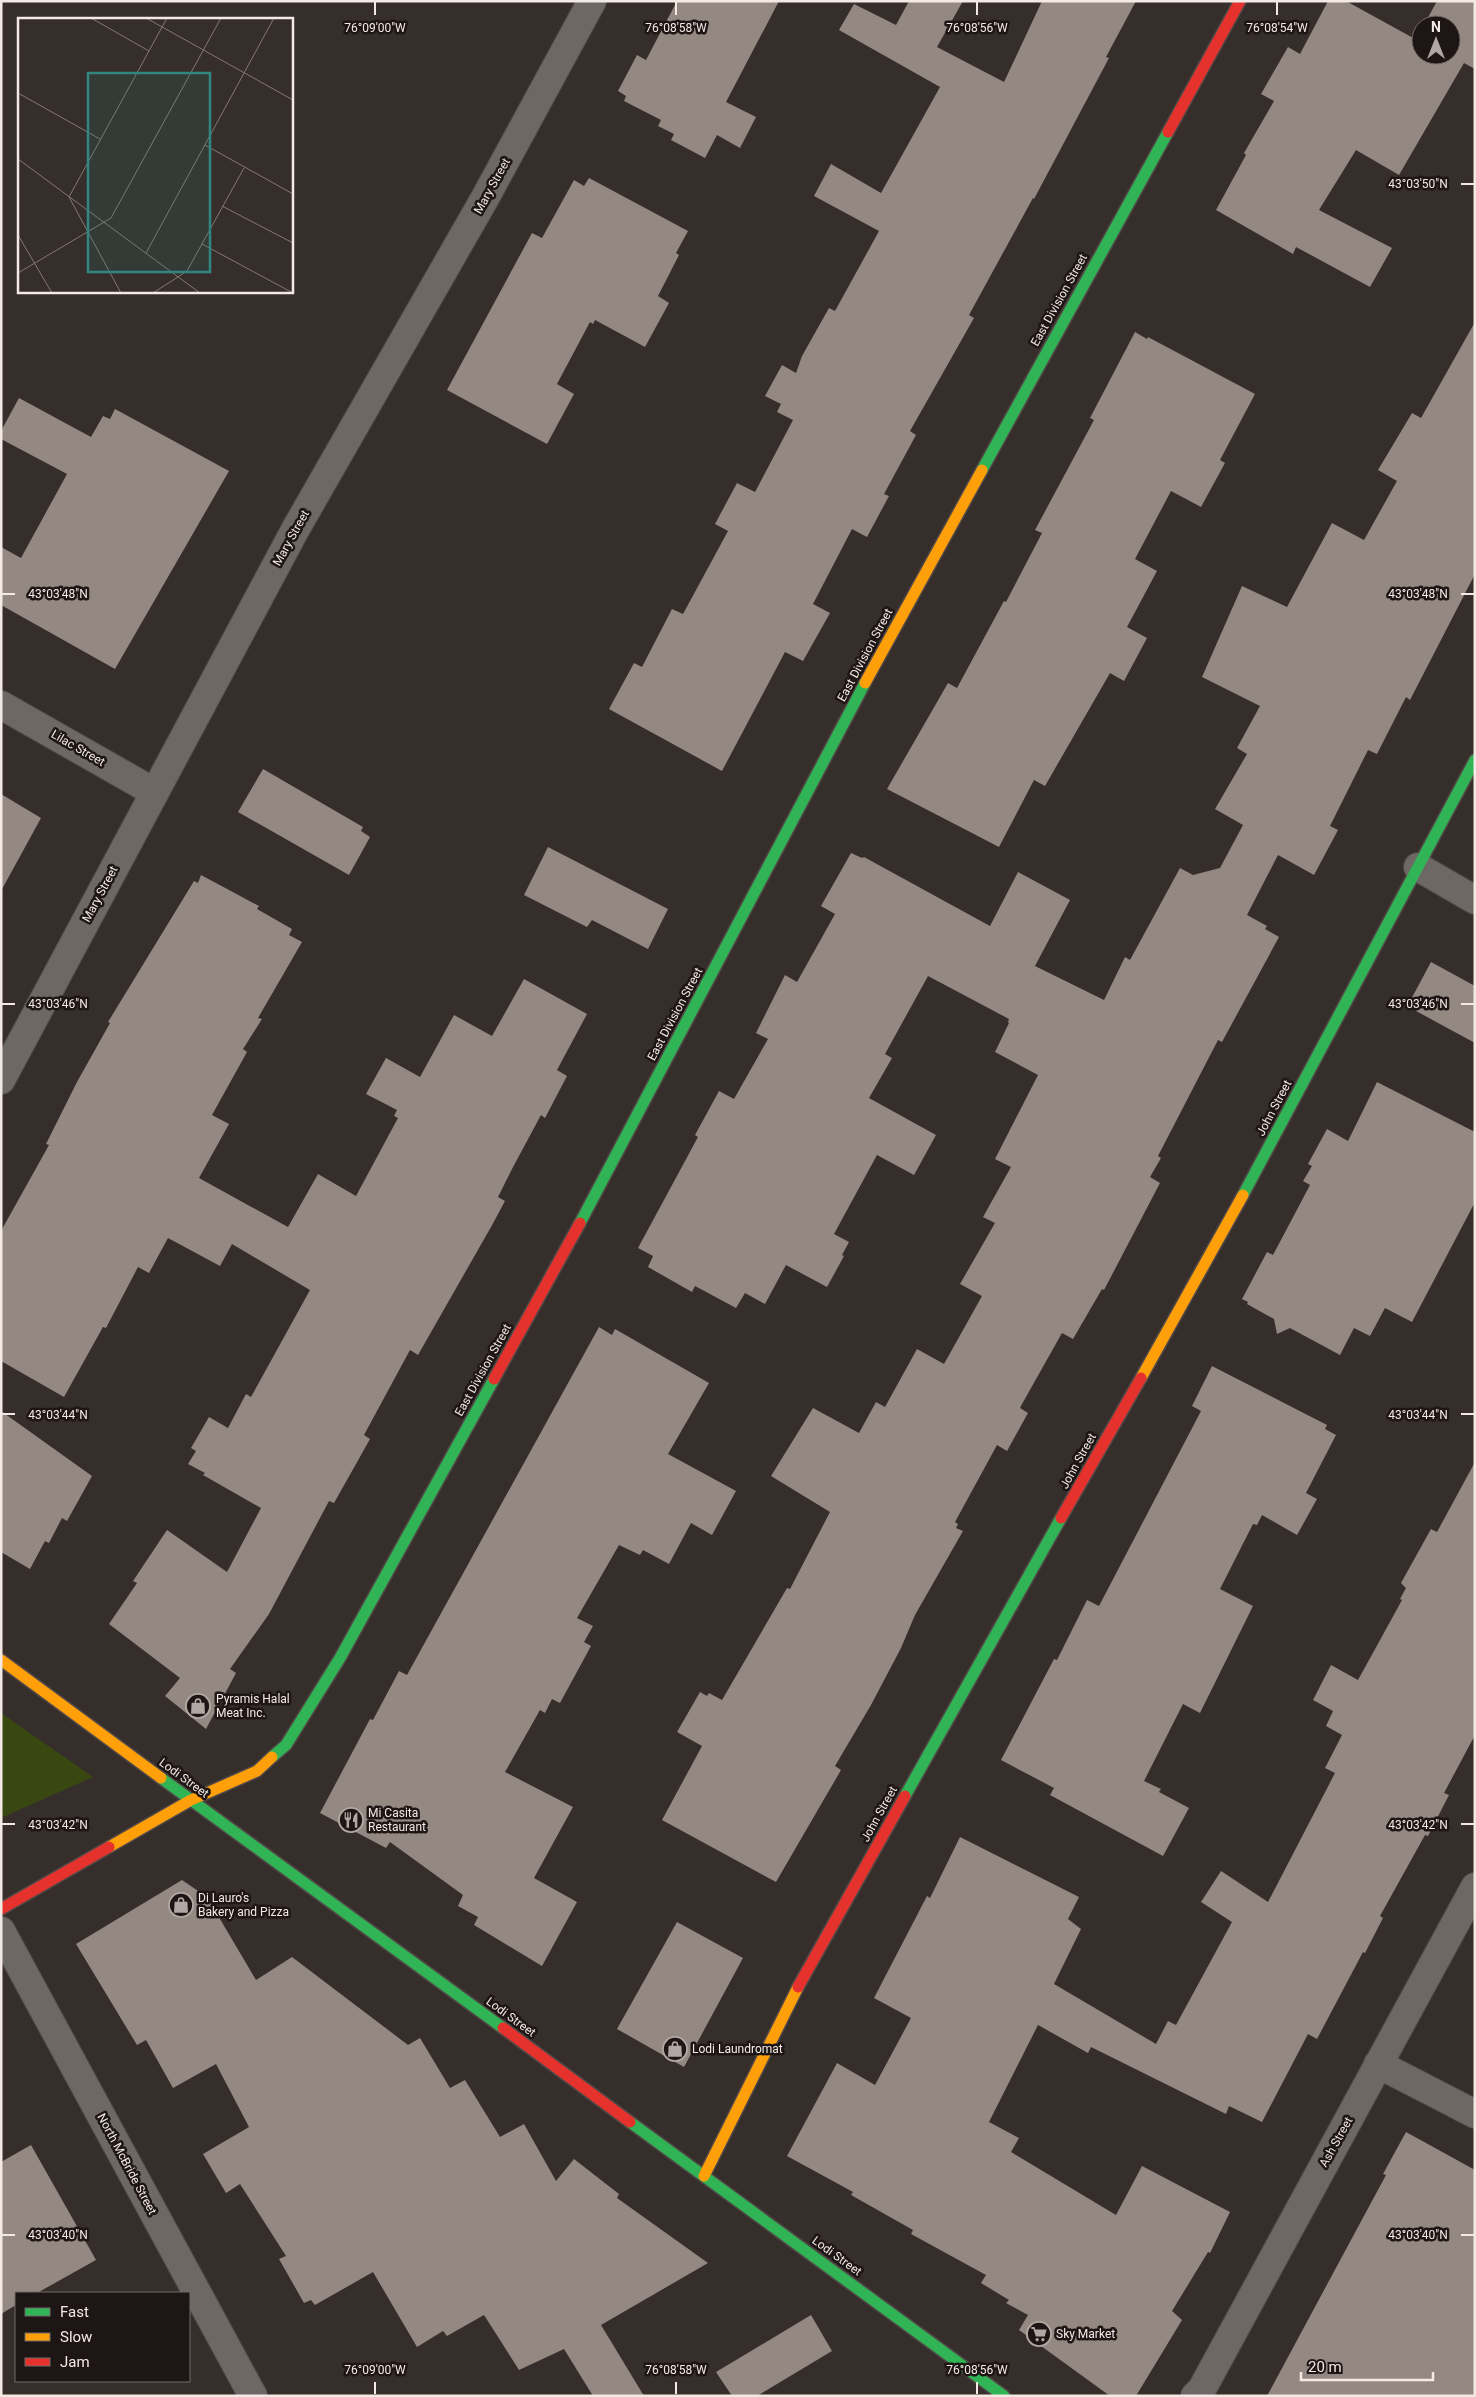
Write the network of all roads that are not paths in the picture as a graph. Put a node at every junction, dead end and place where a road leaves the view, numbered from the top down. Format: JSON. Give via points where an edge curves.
{"nodes":[{"id":1,"x":592,"y":1,"type":"edge"},
{"id":2,"x":1240,"y":1,"type":"edge"},
{"id":3,"x":1,"y":705,"type":"edge"},
{"id":4,"x":1475,"y":760,"type":"edge"},
{"id":5,"x":154,"y":792,"type":"junction"},
{"id":6,"x":1418,"y":867,"type":"junction"},
{"id":7,"x":1475,"y":900,"type":"edge"},
{"id":8,"x":1,"y":1080,"type":"edge"},
{"id":9,"x":1,"y":1660,"type":"edge"},
{"id":10,"x":191,"y":1800,"type":"junction"},
{"id":11,"x":1475,"y":1887,"type":"edge"},
{"id":12,"x":1,"y":1909,"type":"edge"},
{"id":13,"x":1,"y":1931,"type":"edge"},
{"id":14,"x":1378,"y":2064,"type":"junction"},
{"id":15,"x":1475,"y":2114,"type":"edge"},
{"id":16,"x":704,"y":2176,"type":"junction"},
{"id":17,"x":253,"y":2396,"type":"edge"},
{"id":18,"x":1004,"y":2396,"type":"edge"},
{"id":19,"x":1195,"y":2396,"type":"edge"}],
"edges":[{"from":1,"to":5,"type":"street","name":"Mary Street","via":[[485,198],[295,530]]},
{"from":2,"to":10,"type":"street","name":"East Division Street","via":[[873,667],[588,1209],[340,1658],[286,1745],[257,1771]]},
{"from":3,"to":5,"type":"street","name":"Lilac Street"},
{"from":4,"to":6,"type":"street","name":"John Street"},
{"from":5,"to":8,"type":"street","name":"Mary Street"},
{"from":6,"to":7,"type":"street"},
{"from":6,"to":16,"type":"street","name":"John Street","via":[[1236,1209],[813,1958]]},
{"from":9,"to":10,"type":"street","name":"Lodi Street"},
{"from":10,"to":12,"type":"street","name":"East Division Street"},
{"from":10,"to":16,"type":"street","name":"Lodi Street"},
{"from":11,"to":14,"type":"street","name":"Ash Street"},
{"from":13,"to":17,"type":"street","name":"North McBride Street"},
{"from":14,"to":15,"type":"street"},
{"from":14,"to":19,"type":"street","name":"Ash Street","via":[[1202,2389]]},
{"from":16,"to":18,"type":"street","name":"Lodi Street"}]}
